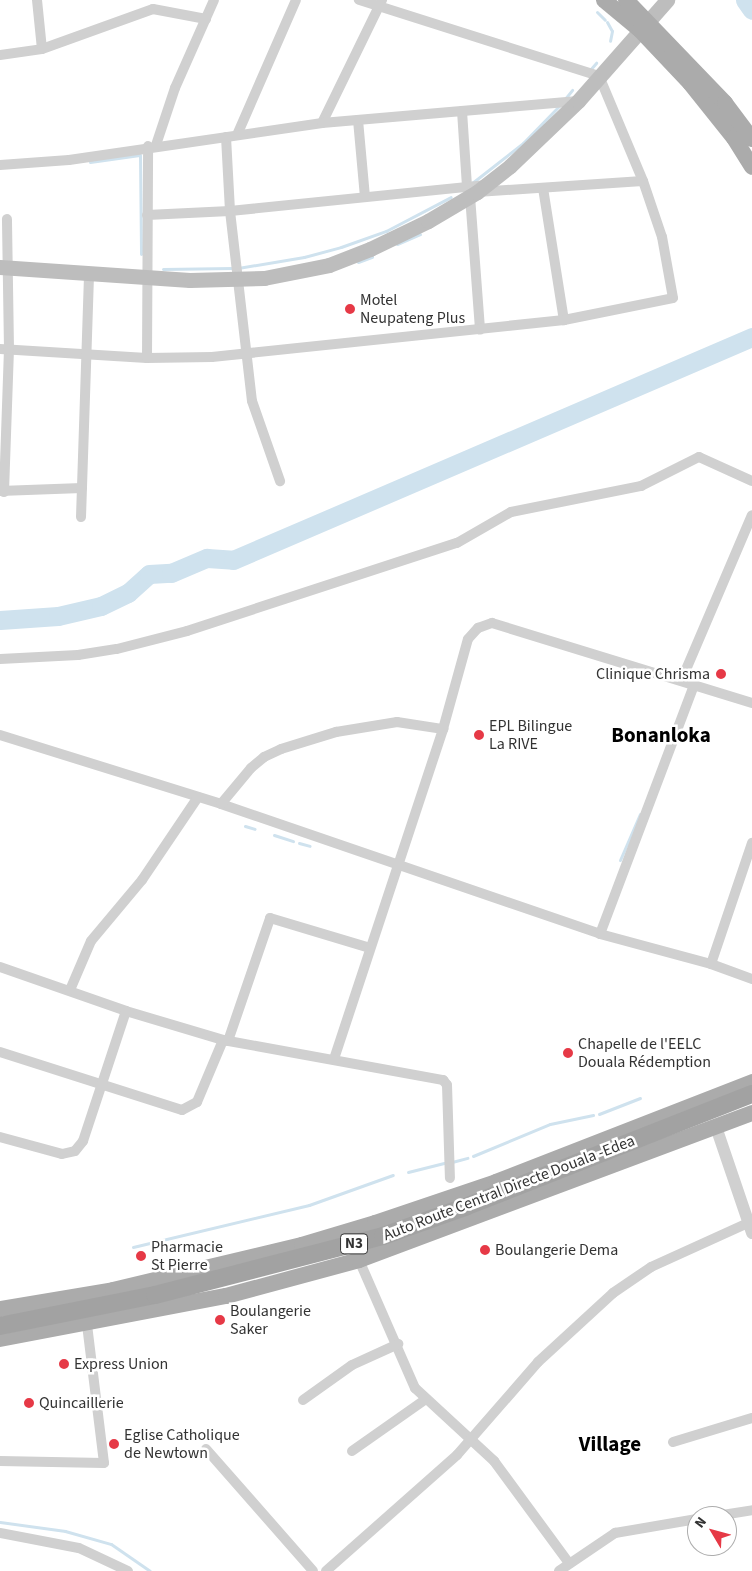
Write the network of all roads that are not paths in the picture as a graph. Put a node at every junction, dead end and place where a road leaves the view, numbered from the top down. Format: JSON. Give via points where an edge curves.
{"nodes":[{"id":1,"x":37,"y":0,"type":"edge"},
{"id":2,"x":214,"y":0,"type":"edge"},
{"id":3,"x":296,"y":0,"type":"edge"},
{"id":4,"x":359,"y":0,"type":"edge"},
{"id":5,"x":604,"y":0,"type":"edge"},
{"id":6,"x":626,"y":0,"type":"edge"},
{"id":7,"x":667,"y":0,"type":"edge"},
{"id":8,"x":381,"y":4,"type":"edge"},
{"id":9,"x":153,"y":5,"type":"edge"},
{"id":10,"x":206,"y":19,"type":"junction"},
{"id":11,"x":644,"y":26,"type":"junction"},
{"id":12,"x":42,"y":49,"type":"junction"},
{"id":13,"x":0,"y":55,"type":"edge"},
{"id":14,"x":599,"y":76,"type":"junction"},
{"id":15,"x":578,"y":101,"type":"junction"},
{"id":16,"x":462,"y":111,"type":"junction"},
{"id":17,"x":358,"y":120,"type":"junction"},
{"id":18,"x":322,"y":123,"type":"junction"},
{"id":19,"x":231,"y":136,"type":"junction"},
{"id":20,"x":752,"y":139,"type":"edge"},
{"id":21,"x":152,"y":146,"type":"junction"},
{"id":22,"x":0,"y":165,"type":"edge"},
{"id":23,"x":752,"y":167,"type":"edge"},
{"id":24,"x":643,"y":181,"type":"junction"},
{"id":25,"x":543,"y":188,"type":"junction"},
{"id":26,"x":475,"y":190,"type":"junction"},
{"id":27,"x":365,"y":197,"type":"junction"},
{"id":28,"x":230,"y":211,"type":"junction"},
{"id":29,"x":148,"y":215,"type":"junction"},
{"id":30,"x":8,"y":219,"type":"dead end"},
{"id":31,"x":4,"y":267,"type":"edge"},
{"id":32,"x":88,"y":273,"type":"junction"},
{"id":33,"x":147,"y":277,"type":"junction"},
{"id":34,"x":236,"y":279,"type":"junction"},
{"id":35,"x":564,"y":320,"type":"junction"},
{"id":36,"x":480,"y":330,"type":"junction"},
{"id":37,"x":5,"y":349,"type":"edge"},
{"id":38,"x":245,"y":353,"type":"junction"},
{"id":39,"x":88,"y":354,"type":"junction"},
{"id":40,"x":147,"y":358,"type":"junction"},
{"id":41,"x":280,"y":481,"type":"dead end"},
{"id":42,"x":752,"y":481,"type":"edge"},
{"id":43,"x":82,"y":488,"type":"junction"},
{"id":44,"x":2,"y":492,"type":"edge"},
{"id":45,"x":752,"y":515,"type":"edge"},
{"id":46,"x":81,"y":517,"type":"dead end"},
{"id":47,"x":0,"y":659,"type":"edge"},
{"id":48,"x":682,"y":679,"type":"junction"},
{"id":49,"x":695,"y":683,"type":"junction"},
{"id":50,"x":752,"y":703,"type":"edge"},
{"id":51,"x":442,"y":729,"type":"junction"},
{"id":52,"x":0,"y":736,"type":"edge"},
{"id":53,"x":198,"y":797,"type":"junction"},
{"id":54,"x":222,"y":804,"type":"junction"},
{"id":55,"x":752,"y":843,"type":"edge"},
{"id":56,"x":398,"y":867,"type":"junction"},
{"id":57,"x":600,"y":934,"type":"junction"},
{"id":58,"x":370,"y":948,"type":"junction"},
{"id":59,"x":711,"y":964,"type":"junction"},
{"id":60,"x":0,"y":967,"type":"edge"},
{"id":61,"x":752,"y":979,"type":"edge"},
{"id":62,"x":70,"y":990,"type":"junction"},
{"id":63,"x":126,"y":1011,"type":"junction"},
{"id":64,"x":226,"y":1041,"type":"junction"},
{"id":65,"x":0,"y":1052,"type":"edge"},
{"id":66,"x":334,"y":1059,"type":"junction"},
{"id":67,"x":752,"y":1078,"type":"edge"},
{"id":68,"x":99,"y":1084,"type":"junction"},
{"id":69,"x":747,"y":1088,"type":"edge"},
{"id":70,"x":752,"y":1112,"type":"edge"},
{"id":71,"x":716,"y":1127,"type":"junction"},
{"id":72,"x":0,"y":1137,"type":"edge"},
{"id":73,"x":450,"y":1178,"type":"dead end"},
{"id":74,"x":750,"y":1228,"type":"edge"},
{"id":75,"x":359,"y":1260,"type":"junction"},
{"id":76,"x":0,"y":1309,"type":"edge"},
{"id":77,"x":87,"y":1324,"type":"junction"},
{"id":78,"x":0,"y":1326,"type":"edge"},
{"id":79,"x":0,"y":1339,"type":"edge"},
{"id":80,"x":398,"y":1344,"type":"junction"},
{"id":81,"x":426,"y":1399,"type":"junction"},
{"id":82,"x":303,"y":1400,"type":"dead end"},
{"id":83,"x":752,"y":1418,"type":"edge"},
{"id":84,"x":472,"y":1439,"type":"junction"},
{"id":85,"x":673,"y":1442,"type":"dead end"},
{"id":86,"x":206,"y":1450,"type":"dead end"},
{"id":87,"x":352,"y":1451,"type":"dead end"},
{"id":88,"x":0,"y":1461,"type":"edge"},
{"id":89,"x":752,"y":1510,"type":"edge"},
{"id":90,"x":737,"y":1512,"type":"edge"},
{"id":91,"x":687,"y":1521,"type":"edge"},
{"id":92,"x":0,"y":1533,"type":"edge"},
{"id":93,"x":569,"y":1563,"type":"junction"},
{"id":94,"x":128,"y":1571,"type":"edge"},
{"id":95,"x":313,"y":1571,"type":"edge"},
{"id":96,"x":326,"y":1571,"type":"edge"},
{"id":97,"x":559,"y":1571,"type":"edge"}],
"edges":[{"from":1,"to":12,"type":"street"},
{"from":2,"to":10,"type":"street"},
{"from":3,"to":19,"type":"street"},
{"from":4,"to":8,"type":"street"},
{"from":5,"to":11,"type":"main road"},
{"from":6,"to":11,"type":"main road"},
{"from":7,"to":11,"type":"main road"},
{"from":8,"to":14,"type":"street"},
{"from":8,"to":18,"type":"street"},
{"from":9,"to":10,"type":"street"},
{"from":9,"to":12,"type":"street"},
{"from":10,"to":21,"type":"street"},
{"from":11,"to":14,"type":"main road"},
{"from":11,"to":20,"type":"main road","via":[[725,103]]},
{"from":11,"to":23,"type":"main road","via":[[710,105]]},
{"from":12,"to":13,"type":"street"},
{"from":14,"to":15,"type":"main road"},
{"from":14,"to":24,"type":"street"},
{"from":15,"to":16,"type":"street"},
{"from":15,"to":26,"type":"main road"},
{"from":16,"to":17,"type":"street"},
{"from":16,"to":26,"type":"street"},
{"from":17,"to":18,"type":"street"},
{"from":17,"to":27,"type":"street"},
{"from":18,"to":19,"type":"street"},
{"from":19,"to":21,"type":"street"},
{"from":19,"to":28,"type":"street"},
{"from":21,"to":22,"type":"street","via":[[70,160]]},
{"from":21,"to":29,"type":"street"},
{"from":24,"to":25,"type":"street"},
{"from":24,"to":35,"type":"street","via":[[662,237],[673,298]]},
{"from":25,"to":26,"type":"street"},
{"from":25,"to":35,"type":"street"},
{"from":26,"to":27,"type":"street"},
{"from":26,"to":34,"type":"main road","via":[[396,238],[329,265],[284,276]]},
{"from":26,"to":36,"type":"street"},
{"from":27,"to":28,"type":"street"},
{"from":28,"to":29,"type":"street"},
{"from":28,"to":34,"type":"street"},
{"from":29,"to":33,"type":"street"},
{"from":30,"to":31,"type":"street"},
{"from":31,"to":32,"type":"main road"},
{"from":31,"to":37,"type":"street"},
{"from":32,"to":33,"type":"main road"},
{"from":32,"to":39,"type":"street"},
{"from":33,"to":34,"type":"main road"},
{"from":33,"to":40,"type":"street"},
{"from":34,"to":38,"type":"street"},
{"from":35,"to":36,"type":"street"},
{"from":36,"to":38,"type":"street"},
{"from":37,"to":39,"type":"street"},
{"from":37,"to":44,"type":"street"},
{"from":38,"to":40,"type":"street"},
{"from":38,"to":41,"type":"street","via":[[254,414]]},
{"from":39,"to":40,"type":"street"},
{"from":39,"to":43,"type":"street"},
{"from":42,"to":47,"type":"street","via":[[698,457],[641,486],[512,512],[449,546],[187,630],[117,649],[78,655]]},
{"from":43,"to":44,"type":"street"},
{"from":43,"to":46,"type":"street"},
{"from":45,"to":48,"type":"street"},
{"from":48,"to":49,"type":"street"},
{"from":48,"to":51,"type":"street","via":[[492,623],[478,628],[468,639]]},
{"from":49,"to":50,"type":"street"},
{"from":49,"to":57,"type":"street"},
{"from":51,"to":54,"type":"street","via":[[397,722],[336,732],[281,749],[251,768]]},
{"from":51,"to":56,"type":"street"},
{"from":52,"to":53,"type":"street"},
{"from":53,"to":54,"type":"street"},
{"from":53,"to":62,"type":"street","via":[[142,880],[90,941]]},
{"from":54,"to":56,"type":"street"},
{"from":55,"to":59,"type":"street"},
{"from":56,"to":57,"type":"street"},
{"from":56,"to":58,"type":"street"},
{"from":57,"to":59,"type":"street"},
{"from":58,"to":64,"type":"street","via":[[270,918]]},
{"from":58,"to":66,"type":"street"},
{"from":59,"to":61,"type":"street"},
{"from":60,"to":62,"type":"street"},
{"from":62,"to":63,"type":"street"},
{"from":63,"to":64,"type":"street"},
{"from":63,"to":68,"type":"street"},
{"from":64,"to":66,"type":"street"},
{"from":64,"to":68,"type":"street","via":[[197,1102],[191,1108],[182,1110]]},
{"from":65,"to":68,"type":"street"},
{"from":66,"to":73,"type":"street","via":[[446,1082]]},
{"from":67,"to":69,"type":"main road"},
{"from":68,"to":72,"type":"street","via":[[83,1141],[75,1151],[62,1154]]},
{"from":69,"to":76,"type":"main road","via":[[496,1182],[302,1245],[114,1290]]},
{"from":69,"to":78,"type":"highway","name":"Auto Route Central Directe Douala -Edea","number":"N3","via":[[695,1117],[383,1236],[155,1295]]},
{"from":70,"to":71,"type":"main road"},
{"from":71,"to":74,"type":"street"},
{"from":71,"to":75,"type":"main road"},
{"from":74,"to":84,"type":"street","via":[[651,1267],[613,1293],[538,1362]]},
{"from":75,"to":77,"type":"main road","via":[[226,1296]]},
{"from":75,"to":80,"type":"street"},
{"from":77,"to":79,"type":"main road"},
{"from":77,"to":88,"type":"street","via":[[104,1463]]},
{"from":80,"to":81,"type":"street","via":[[409,1378]]},
{"from":80,"to":82,"type":"street","via":[[352,1364]]},
{"from":81,"to":84,"type":"street"},
{"from":81,"to":87,"type":"street"},
{"from":83,"to":85,"type":"street"},
{"from":84,"to":93,"type":"street","via":[[512,1483]]},
{"from":84,"to":96,"type":"street"},
{"from":86,"to":95,"type":"street"},
{"from":89,"to":90,"type":"street"},
{"from":91,"to":93,"type":"street","via":[[615,1533]]},
{"from":92,"to":94,"type":"street","via":[[79,1548]]},
{"from":93,"to":97,"type":"street"}]}
